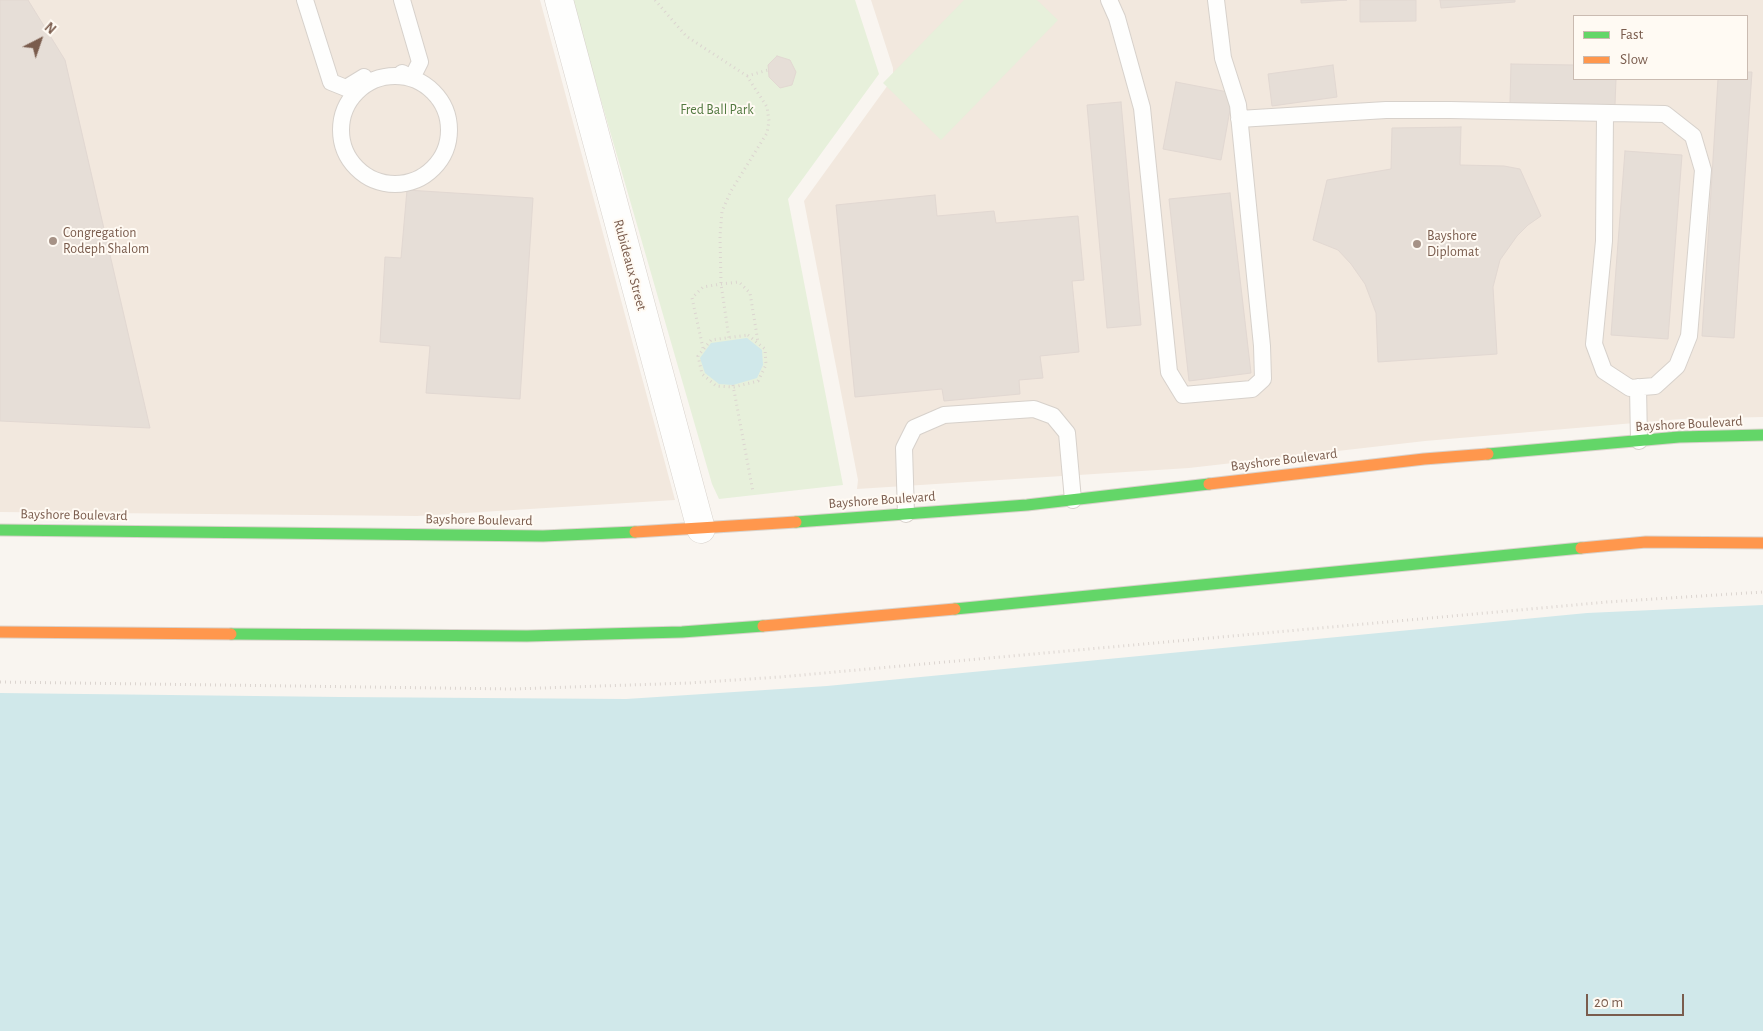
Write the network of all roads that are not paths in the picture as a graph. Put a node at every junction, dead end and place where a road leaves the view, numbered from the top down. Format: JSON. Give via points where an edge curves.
{"nodes":[{"id":1,"x":305,"y":0,"type":"edge"},
{"id":2,"x":402,"y":0,"type":"edge"},
{"id":3,"x":559,"y":0,"type":"edge"},
{"id":4,"x":1109,"y":0,"type":"edge"},
{"id":5,"x":1216,"y":0,"type":"edge"},
{"id":6,"x":412,"y":78,"type":"junction"},
{"id":7,"x":1606,"y":114,"type":"junction"},
{"id":8,"x":1239,"y":119,"type":"junction"},
{"id":9,"x":1638,"y":387,"type":"junction"},
{"id":10,"x":1763,"y":435,"type":"edge"},
{"id":11,"x":1639,"y":441,"type":"junction"},
{"id":12,"x":1073,"y":500,"type":"junction"},
{"id":13,"x":906,"y":514,"type":"junction"},
{"id":14,"x":701,"y":529,"type":"junction"},
{"id":15,"x":0,"y":530,"type":"edge"},
{"id":16,"x":1763,"y":543,"type":"edge"},
{"id":17,"x":0,"y":632,"type":"edge"}],
"edges":[{"from":1,"to":6,"type":"lane","via":[[331,82],[346,88],[365,75],[394,71]]},
{"from":2,"to":6,"type":"lane","via":[[420,62]]},
{"from":3,"to":14,"type":"street","name":"Rubideaux Street"},
{"from":4,"to":8,"type":"lane","via":[[1142,108],[1168,372],[1183,395],[1252,389],[1264,379]]},
{"from":5,"to":8,"type":"lane","via":[[1223,58],[1238,105]]},
{"from":6,"to":6,"type":"lane","via":[[376,79],[360,88],[348,102],[340,136],[345,153],[369,178],[404,184],[435,166],[444,152],[449,134],[440,100]]},
{"from":7,"to":8,"type":"lane","via":[[1386,110]]},
{"from":7,"to":9,"type":"lane","via":[[1604,241],[1594,344],[1604,371],[1630,388]]},
{"from":7,"to":9,"type":"lane","via":[[1665,114],[1693,136],[1703,170],[1689,336],[1677,366],[1655,386]]},
{"from":9,"to":11,"type":"lane"},
{"from":10,"to":11,"type":"main road","name":"Bayshore Boulevard"},
{"from":11,"to":12,"type":"main road","name":"Bayshore Boulevard","via":[[1424,459]]},
{"from":12,"to":13,"type":"main road","name":"Bayshore Boulevard"},
{"from":12,"to":13,"type":"lane","via":[[1067,433],[1053,416],[1034,409],[944,415],[914,428],[904,448]]},
{"from":13,"to":14,"type":"main road","name":"Bayshore Boulevard"},
{"from":14,"to":15,"type":"main road","name":"Bayshore Boulevard","via":[[543,536]]},
{"from":16,"to":17,"type":"main road","via":[[1646,542],[809,623],[682,632],[400,636]]}]}
